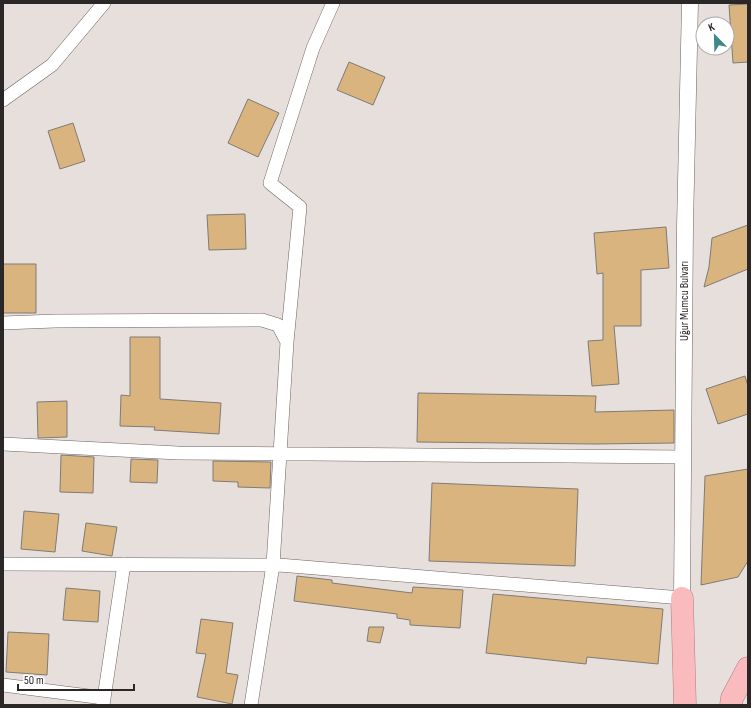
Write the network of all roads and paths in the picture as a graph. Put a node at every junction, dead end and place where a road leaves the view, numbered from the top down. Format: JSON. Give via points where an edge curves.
{"nodes":[{"id":1,"x":333,"y":3,"type":"edge"},
{"id":2,"x":690,"y":3,"type":"edge"},
{"id":3,"x":101,"y":4,"type":"edge"},
{"id":4,"x":3,"y":100,"type":"edge"},
{"id":5,"x":3,"y":323,"type":"edge"},
{"id":6,"x":287,"y":342,"type":"junction"},
{"id":7,"x":3,"y":444,"type":"edge"},
{"id":8,"x":281,"y":454,"type":"junction"},
{"id":9,"x":683,"y":456,"type":"junction"},
{"id":10,"x":3,"y":564,"type":"edge"},
{"id":11,"x":124,"y":564,"type":"junction"},
{"id":12,"x":273,"y":565,"type":"junction"},
{"id":13,"x":682,"y":598,"type":"junction"},
{"id":14,"x":748,"y":668,"type":"edge"},
{"id":15,"x":3,"y":685,"type":"edge"},
{"id":16,"x":104,"y":702,"type":"edge"},
{"id":17,"x":252,"y":705,"type":"edge"},
{"id":18,"x":685,"y":705,"type":"edge"},
{"id":19,"x":731,"y":705,"type":"edge"}],
"edges":[{"from":1,"to":6,"type":"street","via":[[313,48],[270,182],[300,207]]},
{"from":2,"to":9,"type":"street","name":"Uğur Mumcu Bulvarı"},
{"from":3,"to":4,"type":"street","via":[[52,65]]},
{"from":5,"to":6,"type":"street","via":[[262,320],[278,325]]},
{"from":6,"to":8,"type":"street"},
{"from":7,"to":8,"type":"street","via":[[178,453]]},
{"from":8,"to":9,"type":"street"},
{"from":8,"to":12,"type":"street"},
{"from":9,"to":13,"type":"street","name":"Uğur Mumcu Bulvarı"},
{"from":10,"to":11,"type":"street"},
{"from":11,"to":12,"type":"street"},
{"from":11,"to":16,"type":"street"},
{"from":12,"to":13,"type":"street"},
{"from":12,"to":17,"type":"street"},
{"from":13,"to":18,"type":"highway"},
{"from":14,"to":19,"type":"highway","via":[[732,698]]},
{"from":15,"to":16,"type":"street"}]}
